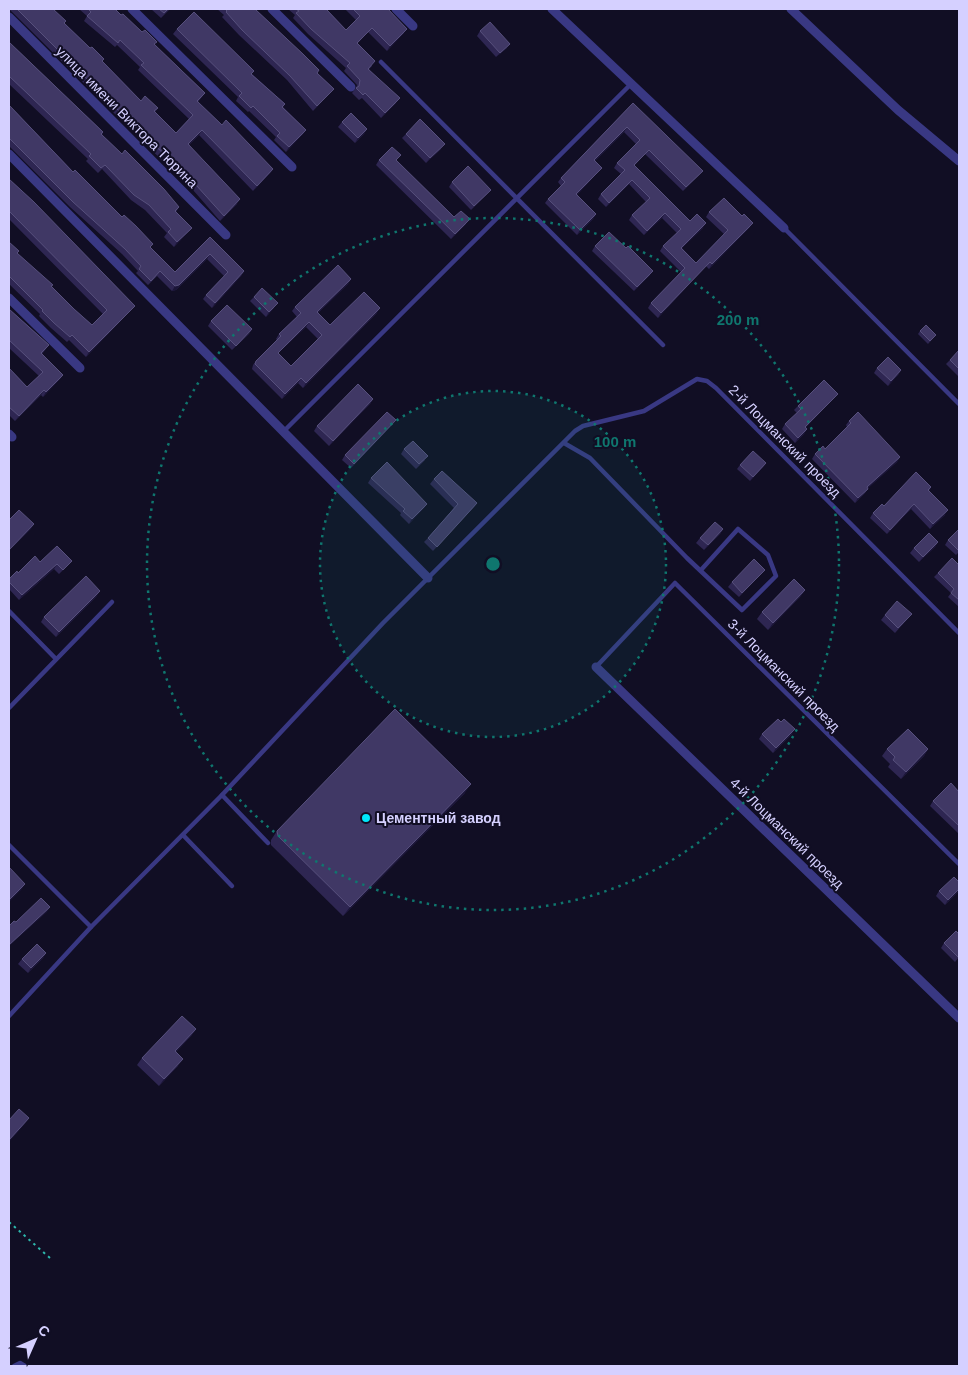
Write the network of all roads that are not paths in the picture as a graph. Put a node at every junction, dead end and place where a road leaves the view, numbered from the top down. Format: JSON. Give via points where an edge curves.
{"nodes":[{"id":1,"x":132,"y":9,"type":"edge"},
{"id":2,"x":272,"y":9,"type":"edge"},
{"id":3,"x":396,"y":9,"type":"edge"},
{"id":4,"x":552,"y":9,"type":"edge"},
{"id":5,"x":791,"y":9,"type":"edge"},
{"id":6,"x":9,"y":17,"type":"edge"},
{"id":7,"x":413,"y":26,"type":"dead end"},
{"id":8,"x":381,"y":62,"type":"dead end"},
{"id":9,"x":631,"y":84,"type":"junction"},
{"id":10,"x":351,"y":87,"type":"dead end"},
{"id":11,"x":9,"y":154,"type":"edge"},
{"id":12,"x":959,"y":161,"type":"edge"},
{"id":13,"x":292,"y":167,"type":"dead end"},
{"id":14,"x":517,"y":198,"type":"junction"},
{"id":15,"x":784,"y":228,"type":"joint"},
{"id":16,"x":226,"y":235,"type":"dead end"},
{"id":17,"x":9,"y":298,"type":"edge"},
{"id":18,"x":663,"y":345,"type":"dead end"},
{"id":19,"x":80,"y":368,"type":"dead end"},
{"id":20,"x":959,"y":404,"type":"edge"},
{"id":21,"x":283,"y":432,"type":"junction"},
{"id":22,"x":564,"y":443,"type":"junction"},
{"id":23,"x":701,"y":570,"type":"junction"},
{"id":24,"x":428,"y":578,"type":"junction"},
{"id":25,"x":112,"y":602,"type":"dead end"},
{"id":26,"x":9,"y":611,"type":"edge"},
{"id":27,"x":959,"y":633,"type":"edge"},
{"id":28,"x":56,"y":659,"type":"junction"},
{"id":29,"x":596,"y":667,"type":"joint"},
{"id":30,"x":9,"y":708,"type":"edge"},
{"id":31,"x":222,"y":795,"type":"junction"},
{"id":32,"x":183,"y":835,"type":"junction"},
{"id":33,"x":268,"y":842,"type":"dead end"},
{"id":34,"x":9,"y":845,"type":"edge"},
{"id":35,"x":959,"y":864,"type":"edge"},
{"id":36,"x":232,"y":886,"type":"dead end"},
{"id":37,"x":91,"y":927,"type":"junction"},
{"id":38,"x":9,"y":1016,"type":"edge"},
{"id":39,"x":959,"y":1018,"type":"edge"},
{"id":40,"x":14,"y":1366,"type":"edge"},
{"id":41,"x":25,"y":1366,"type":"edge"}],
"edges":[{"from":1,"to":13,"type":"street"},
{"from":2,"to":10,"type":"street"},
{"from":3,"to":7,"type":"street"},
{"from":4,"to":9,"type":"street"},
{"from":5,"to":12,"type":"street","via":[[898,110]]},
{"from":6,"to":16,"type":"street","name":"улица имени Виктора Тюрина"},
{"from":8,"to":14,"type":"lane"},
{"from":9,"to":14,"type":"lane"},
{"from":9,"to":15,"type":"street"},
{"from":11,"to":21,"type":"street"},
{"from":14,"to":18,"type":"lane"},
{"from":14,"to":21,"type":"lane"},
{"from":15,"to":20,"type":"lane"},
{"from":17,"to":19,"type":"street"},
{"from":21,"to":24,"type":"street"},
{"from":22,"to":23,"type":"lane","via":[[590,458]]},
{"from":22,"to":24,"type":"lane","name":"2-й Лоцманский проезд"},
{"from":22,"to":27,"type":"lane","name":"2-й Лоцманский проезд","via":[[581,427],[644,411],[696,379],[707,382]]},
{"from":23,"to":23,"type":"lane","via":[[742,610],[776,576],[768,555],[738,530]]},
{"from":24,"to":31,"type":"lane","name":"2-й Лоцманский проезд"},
{"from":25,"to":28,"type":"lane"},
{"from":26,"to":28,"type":"lane"},
{"from":28,"to":30,"type":"lane"},
{"from":29,"to":35,"type":"lane","name":"3-й Лоцманский проезд","via":[[675,583]]},
{"from":29,"to":39,"type":"street","name":"4-й Лоцманский проезд"},
{"from":31,"to":32,"type":"lane","name":"2-й Лоцманский проезд"},
{"from":31,"to":33,"type":"lane"},
{"from":32,"to":36,"type":"lane"},
{"from":32,"to":37,"type":"lane","name":"2-й Лоцманский проезд"},
{"from":34,"to":37,"type":"lane"},
{"from":37,"to":38,"type":"lane","name":"2-й Лоцманский проезд"},
{"from":40,"to":41,"type":"lane","via":[[20,1363]]}]}
